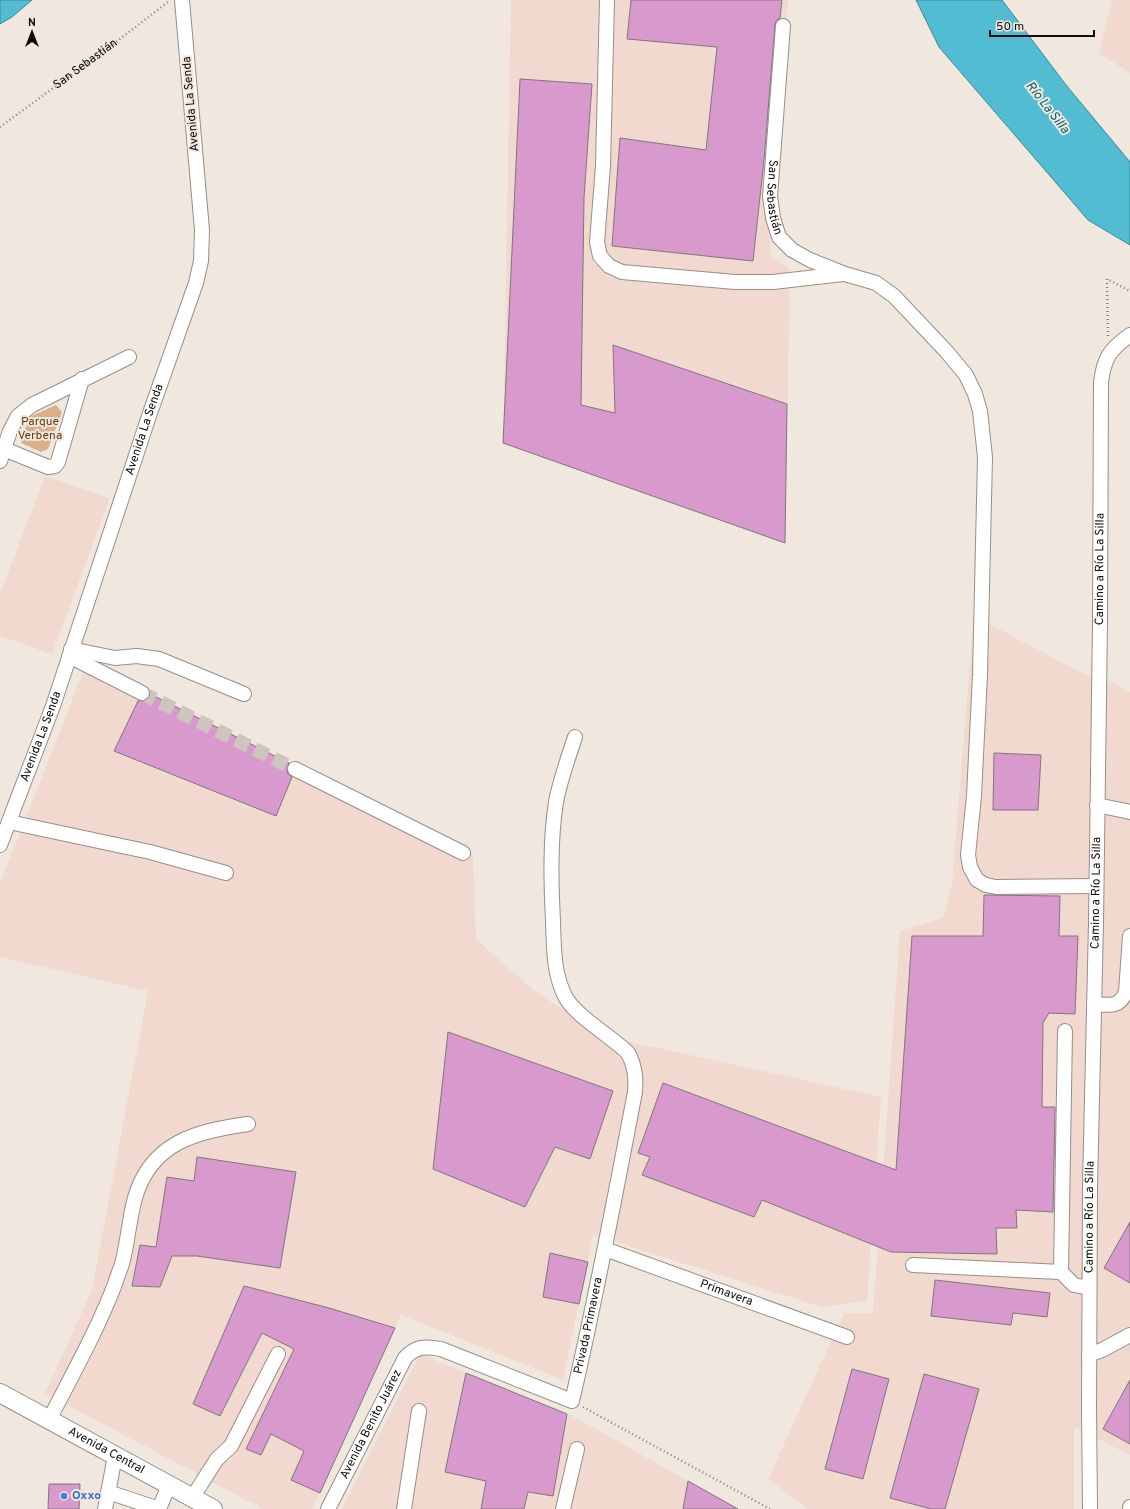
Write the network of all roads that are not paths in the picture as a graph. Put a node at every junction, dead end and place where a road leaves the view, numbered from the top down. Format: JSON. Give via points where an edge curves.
{"nodes":[{"id":1,"x":182,"y":0,"type":"edge"},
{"id":2,"x":607,"y":0,"type":"edge"},
{"id":3,"x":783,"y":26,"type":"dead end"},
{"id":4,"x":845,"y":274,"type":"junction"},
{"id":5,"x":1130,"y":335,"type":"edge"},
{"id":6,"x":129,"y":357,"type":"dead end"},
{"id":7,"x":82,"y":379,"type":"junction"},
{"id":8,"x":5,"y":429,"type":"edge"},
{"id":9,"x":2,"y":455,"type":"edge"},
{"id":10,"x":70,"y":653,"type":"junction"},
{"id":11,"x":142,"y":693,"type":"tunnel mouth"},
{"id":12,"x":244,"y":694,"type":"dead end"},
{"id":13,"x":575,"y":738,"type":"dead end"},
{"id":14,"x":295,"y":769,"type":"tunnel mouth"},
{"id":15,"x":1097,"y":805,"type":"junction"},
{"id":16,"x":1130,"y":812,"type":"edge"},
{"id":17,"x":9,"y":822,"type":"junction"},
{"id":18,"x":0,"y":845,"type":"edge"},
{"id":19,"x":463,"y":853,"type":"dead end"},
{"id":20,"x":226,"y":873,"type":"dead end"},
{"id":21,"x":1096,"y":886,"type":"junction"},
{"id":22,"x":1130,"y":936,"type":"edge"},
{"id":23,"x":1094,"y":1004,"type":"junction"},
{"id":24,"x":1065,"y":1031,"type":"dead end"},
{"id":25,"x":248,"y":1124,"type":"dead end"},
{"id":26,"x":605,"y":1249,"type":"junction"},
{"id":27,"x":913,"y":1265,"type":"dead end"},
{"id":28,"x":1061,"y":1272,"type":"junction"},
{"id":29,"x":1089,"y":1288,"type":"junction"},
{"id":30,"x":1130,"y":1335,"type":"edge"},
{"id":31,"x":847,"y":1337,"type":"dead end"},
{"id":32,"x":421,"y":1347,"type":"joint"},
{"id":33,"x":278,"y":1354,"type":"dead end"},
{"id":34,"x":1089,"y":1355,"type":"junction"},
{"id":35,"x":0,"y":1393,"type":"edge"},
{"id":36,"x":419,"y":1411,"type":"dead end"},
{"id":37,"x":49,"y":1420,"type":"junction"},
{"id":38,"x":577,"y":1449,"type":"dead end"},
{"id":39,"x":116,"y":1456,"type":"junction"},
{"id":40,"x":169,"y":1485,"type":"junction"},
{"id":41,"x":108,"y":1492,"type":"junction"},
{"id":42,"x":192,"y":1498,"type":"junction"},
{"id":43,"x":105,"y":1509,"type":"edge"},
{"id":44,"x":159,"y":1509,"type":"edge"},
{"id":45,"x":213,"y":1509,"type":"edge"},
{"id":46,"x":328,"y":1509,"type":"edge"},
{"id":47,"x":404,"y":1509,"type":"edge"},
{"id":48,"x":563,"y":1509,"type":"edge"},
{"id":49,"x":1090,"y":1509,"type":"edge"}],
"edges":[{"from":1,"to":10,"type":"street","name":"Avenida La Senda","via":[[202,230],[202,262]]},
{"from":2,"to":4,"type":"street","via":[[603,166],[597,242],[600,256],[609,266],[622,272],[734,282],[773,282]]},
{"from":3,"to":4,"type":"street","name":"San Sebastián","via":[[770,196],[773,218],[779,237],[792,250]]},
{"from":4,"to":21,"type":"street","name":"San Sebastián","via":[[876,283],[894,296],[966,375],[980,411],[985,457],[983,598],[974,796],[968,855],[970,867],[977,880],[996,887]]},
{"from":5,"to":15,"type":"street","name":"Camino a Río La Silla","via":[[1108,355],[1101,382]]},
{"from":6,"to":7,"type":"street"},
{"from":7,"to":8,"type":"street","via":[[32,405]]},
{"from":7,"to":9,"type":"street","via":[[55,466],[48,467]]},
{"from":8,"to":9,"type":"street"},
{"from":10,"to":11,"type":"street"},
{"from":10,"to":12,"type":"street","via":[[159,659]]},
{"from":10,"to":17,"type":"street","name":"Avenida La Senda"},
{"from":13,"to":26,"type":"street","name":"Privada Primavera","via":[[557,800],[551,851],[557,976],[567,1000],[628,1052],[636,1072],[635,1092]]},
{"from":14,"to":19,"type":"street"},
{"from":15,"to":16,"type":"street"},
{"from":15,"to":21,"type":"street","name":"Camino a Río La Silla"},
{"from":17,"to":18,"type":"street","name":"Avenida La Senda"},
{"from":17,"to":20,"type":"street","via":[[150,852]]},
{"from":21,"to":23,"type":"street","name":"Camino a Río La Silla"},
{"from":22,"to":23,"type":"street","via":[[1126,992],[1123,999],[1116,1004]]},
{"from":23,"to":29,"type":"street","name":"Camino a Río La Silla"},
{"from":24,"to":28,"type":"street"},
{"from":25,"to":37,"type":"street","via":[[192,1135],[170,1147],[148,1170],[135,1199],[122,1264],[107,1306]]},
{"from":26,"to":31,"type":"street","name":"Primavera"},
{"from":26,"to":32,"type":"street","name":"Privada Primavera","via":[[572,1402],[441,1349]]},
{"from":27,"to":28,"type":"street"},
{"from":28,"to":29,"type":"street","via":[[1074,1285]]},
{"from":29,"to":34,"type":"street","name":"Camino a Río La Silla"},
{"from":30,"to":34,"type":"street"},
{"from":32,"to":46,"type":"street","name":"Avenida Benito Juárez","via":[[411,1351],[405,1358]]},
{"from":33,"to":42,"type":"street","via":[[231,1446],[217,1459]]},
{"from":34,"to":49,"type":"street","name":"Camino a Río La Silla"},
{"from":35,"to":37,"type":"main road","name":"Avenida Central"},
{"from":36,"to":47,"type":"street"},
{"from":37,"to":39,"type":"main road","name":"Avenida Central"},
{"from":38,"to":48,"type":"street"},
{"from":39,"to":40,"type":"main road","name":"Avenida Central"},
{"from":39,"to":41,"type":"street"},
{"from":40,"to":42,"type":"main road","name":"Avenida Central"},
{"from":40,"to":44,"type":"street"},
{"from":41,"to":43,"type":"street"},
{"from":41,"to":44,"type":"street"},
{"from":42,"to":45,"type":"main road","name":"Avenida Central"}]}
